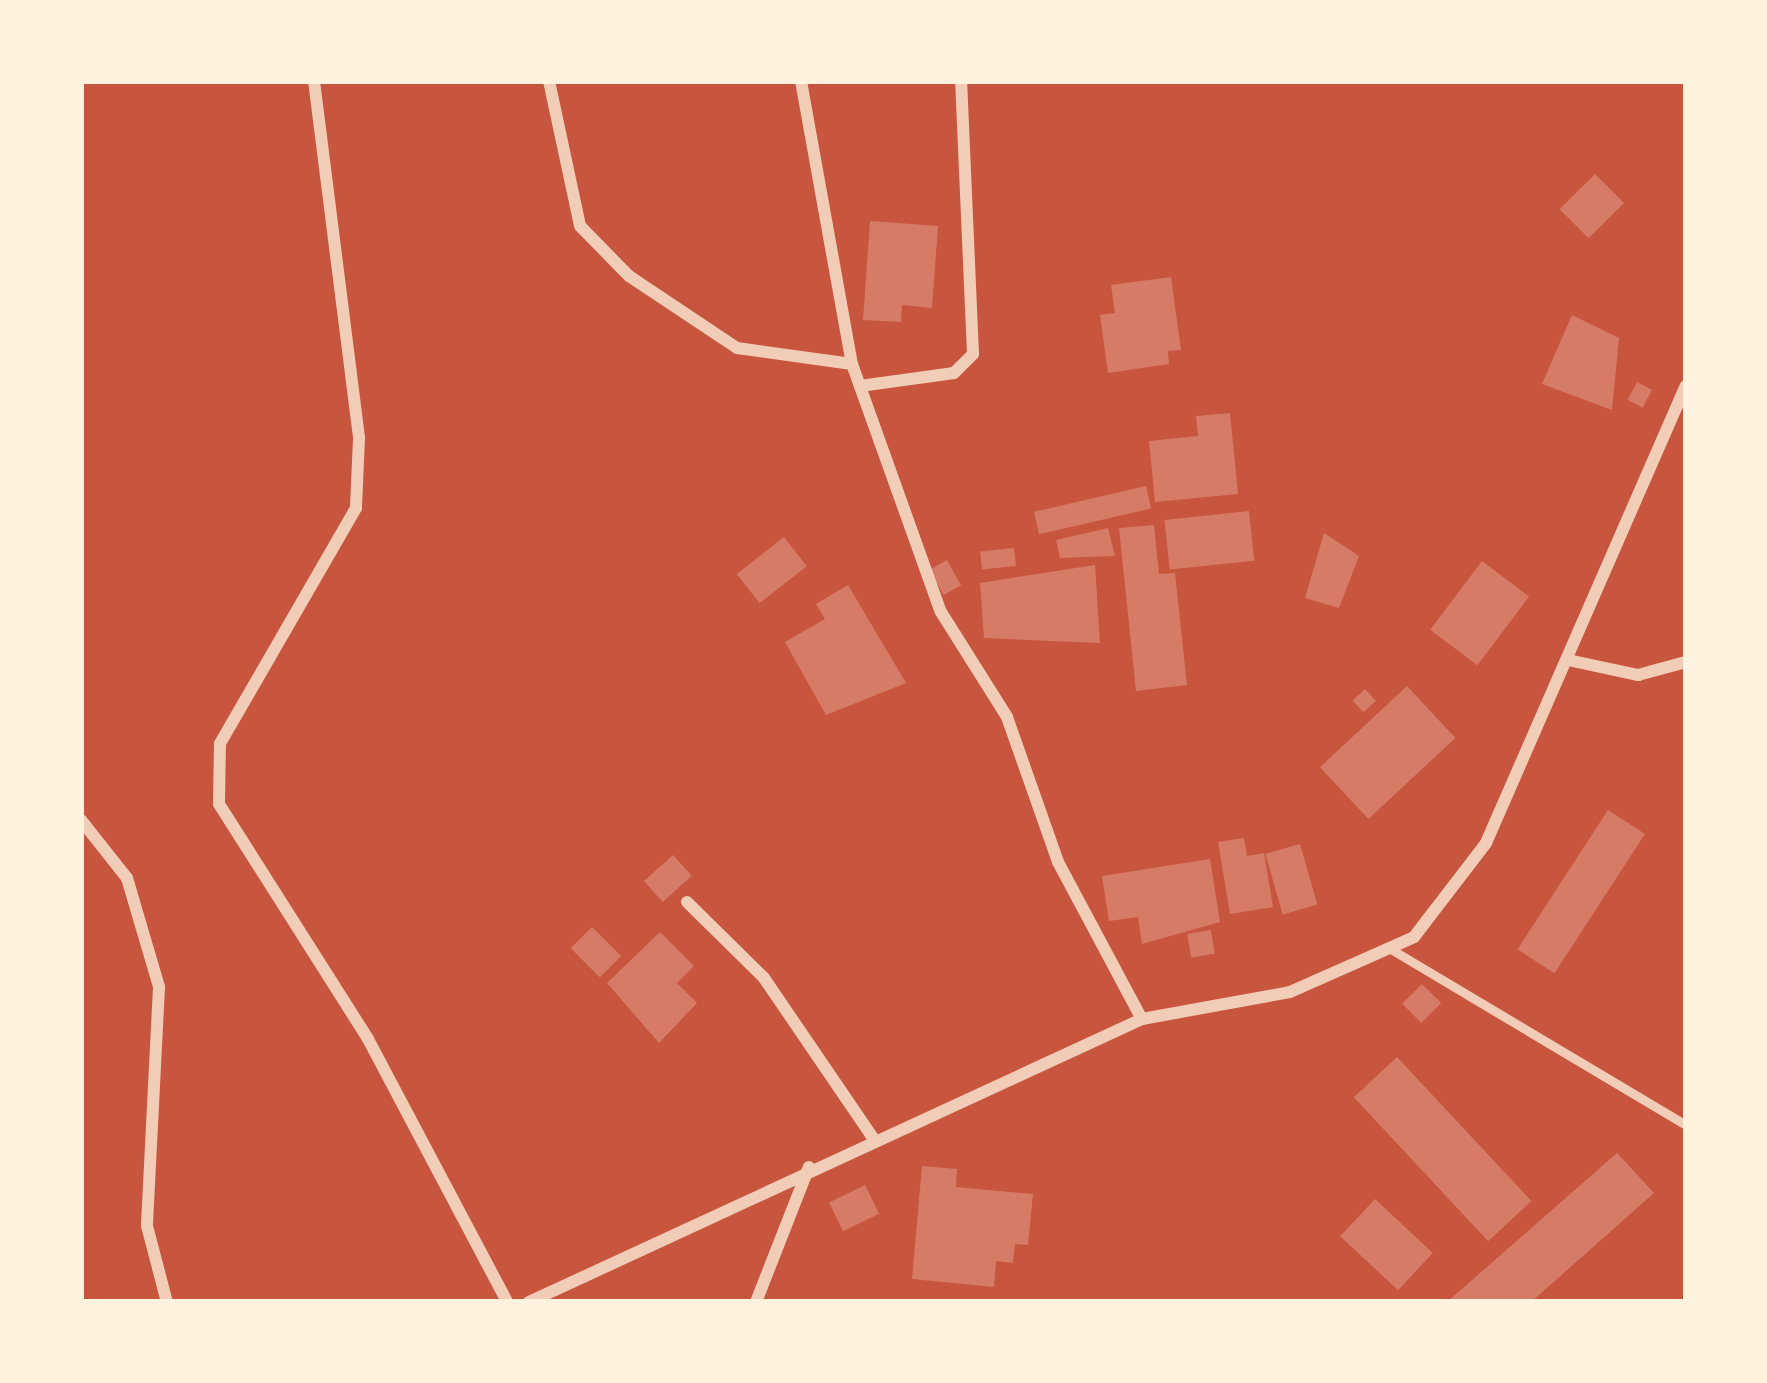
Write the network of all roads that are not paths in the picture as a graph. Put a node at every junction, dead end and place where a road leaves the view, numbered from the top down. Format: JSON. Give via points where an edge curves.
{"nodes":[{"id":1,"x":314,"y":81,"type":"edge"},
{"id":2,"x":549,"y":81,"type":"edge"},
{"id":3,"x":801,"y":81,"type":"edge"},
{"id":4,"x":961,"y":81,"type":"edge"},
{"id":5,"x":852,"y":364,"type":"junction"},
{"id":6,"x":860,"y":386,"type":"junction"},
{"id":7,"x":1686,"y":386,"type":"edge"},
{"id":8,"x":1568,"y":660,"type":"junction"},
{"id":9,"x":1686,"y":662,"type":"edge"},
{"id":10,"x":81,"y":820,"type":"edge"},
{"id":11,"x":687,"y":902,"type":"dead end"},
{"id":12,"x":1389,"y":949,"type":"junction"},
{"id":13,"x":1142,"y":1019,"type":"junction"},
{"id":14,"x":1686,"y":1125,"type":"edge"},
{"id":15,"x":873,"y":1138,"type":"junction"},
{"id":16,"x":809,"y":1167,"type":"junction"},
{"id":17,"x":167,"y":1302,"type":"edge"},
{"id":18,"x":507,"y":1302,"type":"edge"},
{"id":19,"x":529,"y":1302,"type":"edge"},
{"id":20,"x":756,"y":1302,"type":"edge"}],
"edges":[{"from":1,"to":18,"type":"street","via":[[358,437],[356,508],[220,744],[219,805],[368,1039]]},
{"from":2,"to":5,"type":"street","via":[[580,226],[629,276],[736,348]]},
{"from":3,"to":5,"type":"street"},
{"from":4,"to":6,"type":"street","via":[[973,354],[954,373]]},
{"from":5,"to":6,"type":"street"},
{"from":6,"to":13,"type":"street","via":[[941,612],[1007,717],[1058,862]]},
{"from":7,"to":8,"type":"street"},
{"from":8,"to":9,"type":"street","via":[[1638,675]]},
{"from":8,"to":12,"type":"street","via":[[1486,843],[1414,937]]},
{"from":10,"to":17,"type":"street","via":[[128,878],[159,987],[147,1226]]},
{"from":11,"to":15,"type":"street","via":[[764,978]]},
{"from":12,"to":13,"type":"street","via":[[1290,992]]},
{"from":12,"to":14,"type":"lane"},
{"from":13,"to":15,"type":"street"},
{"from":15,"to":16,"type":"street"},
{"from":16,"to":19,"type":"street"},
{"from":16,"to":20,"type":"street"}]}
